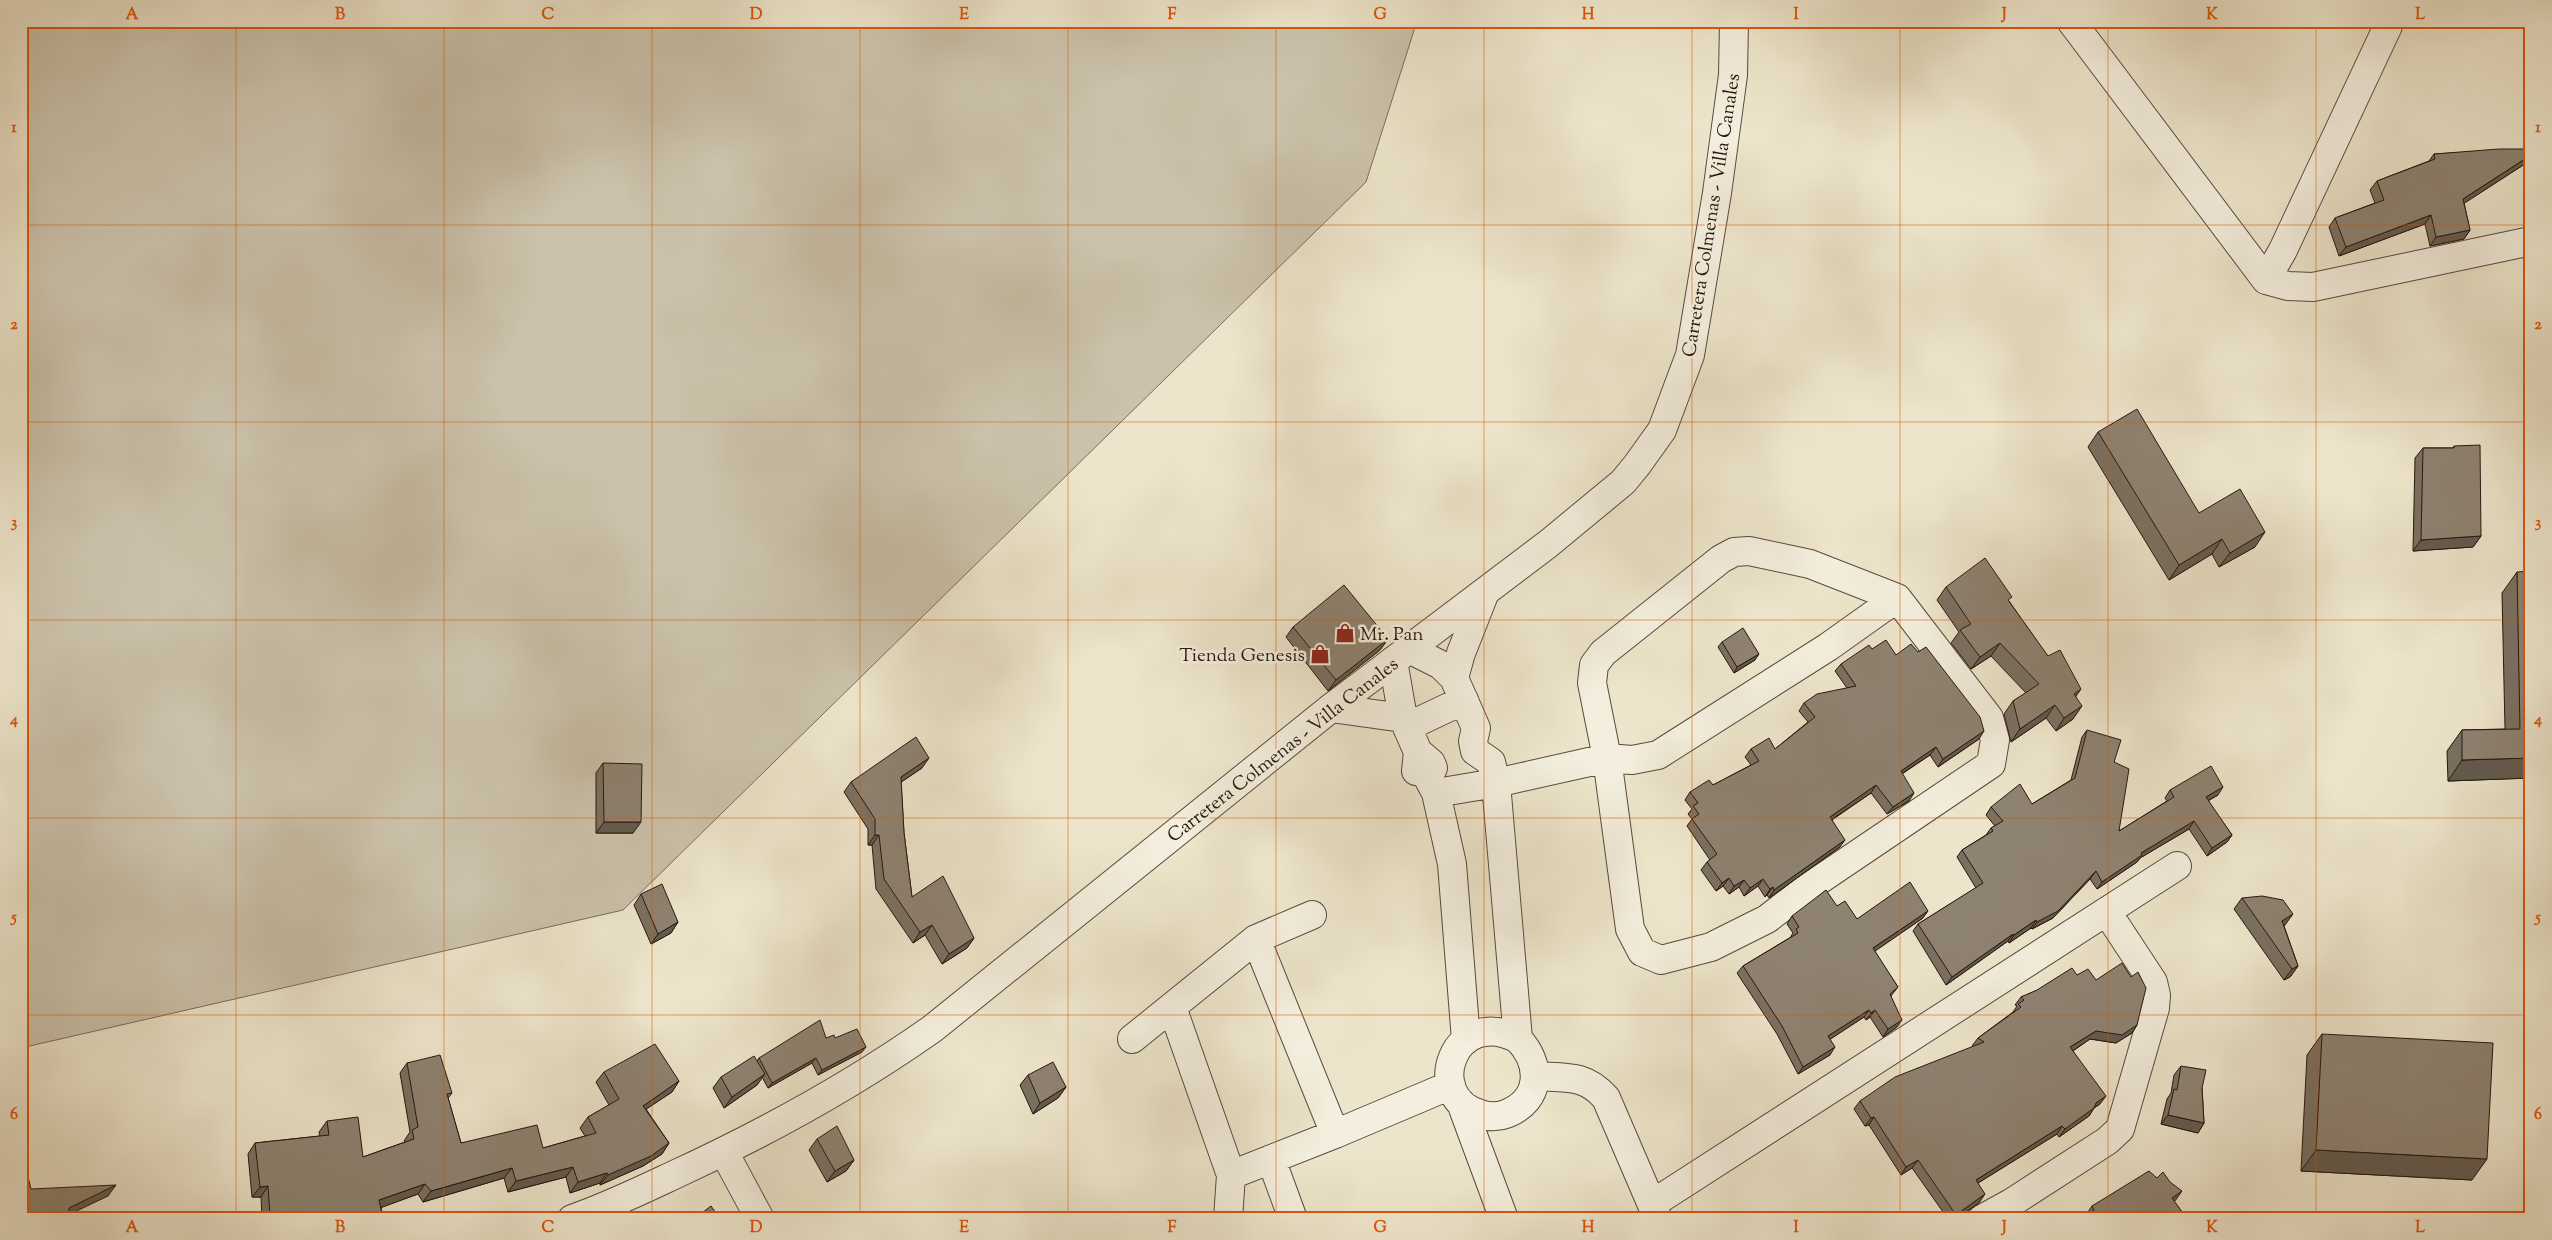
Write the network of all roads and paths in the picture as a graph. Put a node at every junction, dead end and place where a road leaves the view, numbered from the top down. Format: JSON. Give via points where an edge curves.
{"nodes":[{"id":1,"x":1734,"y":21,"type":"edge"},
{"id":2,"x":2071,"y":21,"type":"edge"},
{"id":3,"x":2394,"y":23,"type":"edge"},
{"id":4,"x":2531,"y":241,"type":"edge"},
{"id":5,"x":2266,"y":280,"type":"junction"},
{"id":6,"x":1485,"y":592,"type":"junction"},
{"id":7,"x":1897,"y":598,"type":"junction"},
{"id":8,"x":1401,"y":655,"type":"junction"},
{"id":9,"x":1459,"y":689,"type":"junction"},
{"id":10,"x":1331,"y":708,"type":"junction"},
{"id":11,"x":1405,"y":723,"type":"junction"},
{"id":12,"x":1607,"y":758,"type":"junction"},
{"id":13,"x":1493,"y":773,"type":"junction"},
{"id":14,"x":1432,"y":785,"type":"junction"},
{"id":15,"x":2177,"y":866,"type":"dead end"},
{"id":16,"x":2107,"y":912,"type":"junction"},
{"id":17,"x":1312,"y":915,"type":"dead end"},
{"id":18,"x":1256,"y":939,"type":"junction"},
{"id":19,"x":1172,"y":1007,"type":"junction"},
{"id":20,"x":1132,"y":1039,"type":"dead end"},
{"id":21,"x":1518,"y":1039,"type":"junction"},
{"id":22,"x":1466,"y":1040,"type":"junction"},
{"id":23,"x":1536,"y":1076,"type":"junction"},
{"id":24,"x":1456,"y":1094,"type":"junction"},
{"id":25,"x":1335,"y":1134,"type":"junction"},
{"id":26,"x":724,"y":1152,"type":"junction"},
{"id":27,"x":1271,"y":1159,"type":"junction"},
{"id":28,"x":1231,"y":1175,"type":"junction"},
{"id":29,"x":1655,"y":1212,"type":"edge"},
{"id":30,"x":572,"y":1219,"type":"edge"},
{"id":31,"x":760,"y":1219,"type":"edge"},
{"id":32,"x":1228,"y":1219,"type":"edge"},
{"id":33,"x":1293,"y":1219,"type":"edge"},
{"id":34,"x":1504,"y":1219,"type":"edge"},
{"id":35,"x":1982,"y":1219,"type":"edge"}],
"edges":[{"from":1,"to":6,"type":"street","name":"Carretera Colmenas - Villa Canales","via":[[1733,75],[1701,299],[1690,355],[1662,430],[1623,482]]},
{"from":2,"to":5,"type":"street"},
{"from":3,"to":5,"type":"street"},
{"from":4,"to":5,"type":"street","via":[[2313,287],[2288,286]]},
{"from":6,"to":8,"type":"street","name":"Carretera Colmenas - Villa Canales"},
{"from":6,"to":9,"type":"street","via":[[1461,654]]},
{"from":7,"to":12,"type":"street","via":[[1828,647],[1658,755],[1632,760]]},
{"from":7,"to":12,"type":"street","via":[[1810,564],[1749,551],[1734,552],[1721,559],[1603,653],[1594,665],[1592,683]]},
{"from":7,"to":12,"type":"street","via":[[1989,718],[1995,740],[1991,764],[1767,919],[1711,947],[1661,960],[1642,952],[1630,929]]},
{"from":8,"to":9,"type":"street","via":[[1441,664]]},
{"from":8,"to":10,"type":"street","name":"Carretera Colmenas - Villa Canales"},
{"from":8,"to":11,"type":"street"},
{"from":9,"to":11,"type":"street"},
{"from":9,"to":13,"type":"street","via":[[1476,728],[1474,751]]},
{"from":10,"to":11,"type":"street"},
{"from":10,"to":26,"type":"street","name":"Carretera Colmenas - Villa Canales","via":[[932,1029],[801,1111]]},
{"from":11,"to":14,"type":"street","via":[[1418,752],[1416,772]]},
{"from":12,"to":13,"type":"street"},
{"from":13,"to":14,"type":"street"},
{"from":13,"to":21,"type":"street"},
{"from":14,"to":22,"type":"street","via":[[1452,864]]},
{"from":15,"to":16,"type":"street"},
{"from":16,"to":29,"type":"street"},
{"from":16,"to":35,"type":"street","via":[[2153,982],[2156,995],[2120,1129],[2099,1146]]},
{"from":17,"to":18,"type":"street"},
{"from":18,"to":19,"type":"street"},
{"from":18,"to":25,"type":"street"},
{"from":19,"to":20,"type":"street"},
{"from":19,"to":28,"type":"street"},
{"from":21,"to":22,"type":"street","via":[[1492,1030]]},
{"from":21,"to":23,"type":"street","via":[[1534,1062]]},
{"from":22,"to":24,"type":"street","via":[[1450,1063]]},
{"from":23,"to":24,"type":"street","via":[[1524,1102],[1500,1116],[1472,1112]]},
{"from":23,"to":29,"type":"street","via":[[1582,1079],[1606,1098]]},
{"from":24,"to":25,"type":"street"},
{"from":24,"to":34,"type":"street"},
{"from":25,"to":27,"type":"street"},
{"from":26,"to":30,"type":"street","name":"Carretera Colmenas - Villa Canales","via":[[600,1210]]},
{"from":26,"to":31,"type":"street"},
{"from":27,"to":28,"type":"street"},
{"from":27,"to":33,"type":"street"},
{"from":28,"to":32,"type":"street"}]}
